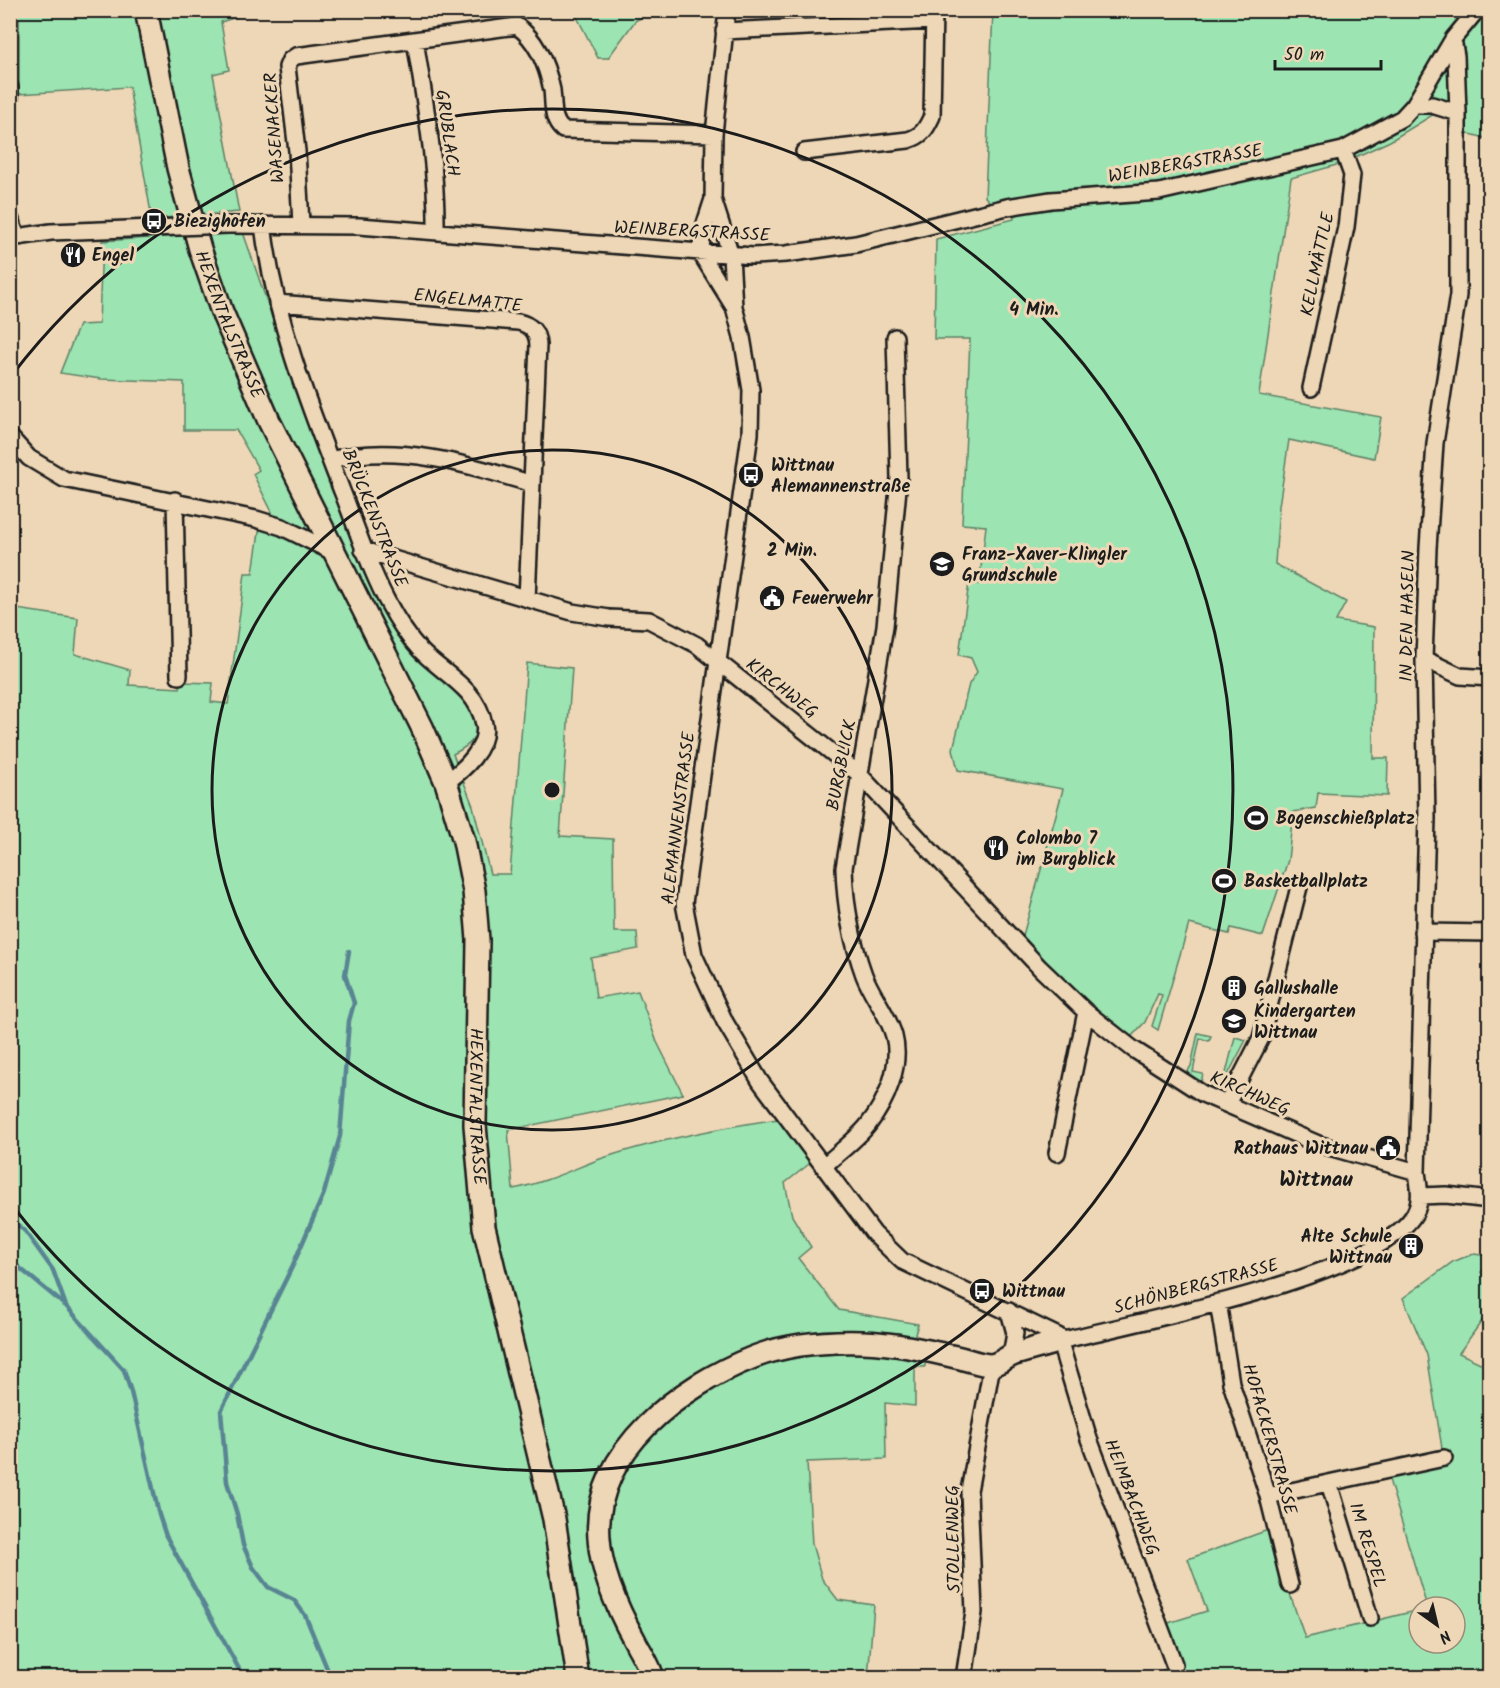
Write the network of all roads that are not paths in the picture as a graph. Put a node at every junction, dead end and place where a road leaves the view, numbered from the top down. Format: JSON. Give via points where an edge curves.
{"nodes":[{"id":1,"x":146,"y":10,"type":"edge"},
{"id":2,"x":728,"y":10,"type":"edge"},
{"id":3,"x":1477,"y":10,"type":"edge"},
{"id":4,"x":934,"y":16,"type":"edge"},
{"id":5,"x":724,"y":31,"type":"junction"},
{"id":6,"x":1453,"y":39,"type":"junction"},
{"id":7,"x":415,"y":40,"type":"junction"},
{"id":8,"x":10,"y":87,"type":"edge"},
{"id":9,"x":10,"y":98,"type":"edge"},
{"id":10,"x":1414,"y":105,"type":"junction"},
{"id":11,"x":1458,"y":113,"type":"junction"},
{"id":12,"x":714,"y":134,"type":"junction"},
{"id":13,"x":1343,"y":150,"type":"junction"},
{"id":14,"x":804,"y":152,"type":"dead end"},
{"id":15,"x":713,"y":199,"type":"junction"},
{"id":16,"x":10,"y":218,"type":"edge"},
{"id":17,"x":301,"y":224,"type":"junction"},
{"id":18,"x":263,"y":225,"type":"junction"},
{"id":19,"x":436,"y":231,"type":"junction"},
{"id":20,"x":14,"y":242,"type":"edge"},
{"id":21,"x":701,"y":254,"type":"junction"},
{"id":22,"x":731,"y":255,"type":"junction"},
{"id":23,"x":277,"y":303,"type":"junction"},
{"id":24,"x":734,"y":307,"type":"junction"},
{"id":25,"x":896,"y":337,"type":"dead end"},
{"id":26,"x":1311,"y":388,"type":"dead end"},
{"id":27,"x":10,"y":437,"type":"edge"},
{"id":28,"x":330,"y":460,"type":"junction"},
{"id":29,"x":532,"y":484,"type":"junction"},
{"id":30,"x":175,"y":500,"type":"junction"},
{"id":31,"x":363,"y":550,"type":"junction"},
{"id":32,"x":335,"y":553,"type":"junction"},
{"id":33,"x":527,"y":599,"type":"junction"},
{"id":34,"x":1424,"y":658,"type":"junction"},
{"id":35,"x":718,"y":662,"type":"junction"},
{"id":36,"x":178,"y":676,"type":"dead end"},
{"id":37,"x":1490,"y":678,"type":"edge"},
{"id":38,"x":859,"y":774,"type":"junction"},
{"id":39,"x":446,"y":782,"type":"junction"},
{"id":40,"x":1300,"y":883,"type":"dead end"},
{"id":41,"x":1422,"y":932,"type":"junction"},
{"id":42,"x":1490,"y":933,"type":"edge"},
{"id":43,"x":1086,"y":1012,"type":"junction"},
{"id":44,"x":1227,"y":1104,"type":"junction"},
{"id":45,"x":1057,"y":1153,"type":"dead end"},
{"id":46,"x":824,"y":1166,"type":"junction"},
{"id":47,"x":1417,"y":1173,"type":"junction"},
{"id":48,"x":1420,"y":1196,"type":"junction"},
{"id":49,"x":1490,"y":1200,"type":"edge"},
{"id":50,"x":1218,"y":1302,"type":"junction"},
{"id":51,"x":1009,"y":1311,"type":"junction"},
{"id":52,"x":1060,"y":1341,"type":"junction"},
{"id":53,"x":1011,"y":1356,"type":"junction"},
{"id":54,"x":992,"y":1365,"type":"junction"},
{"id":55,"x":1444,"y":1458,"type":"dead end"},
{"id":56,"x":1329,"y":1483,"type":"junction"},
{"id":57,"x":1268,"y":1496,"type":"junction"},
{"id":58,"x":1290,"y":1585,"type":"dead end"},
{"id":59,"x":1370,"y":1617,"type":"dead end"},
{"id":60,"x":1174,"y":1664,"type":"dead end"},
{"id":61,"x":578,"y":1677,"type":"edge"},
{"id":62,"x":653,"y":1677,"type":"edge"},
{"id":63,"x":964,"y":1677,"type":"edge"}],
"edges":[{"from":1,"to":32,"type":"main road","name":"HEXENTALSTRASSE","via":[[178,168],[204,260],[244,364]]},
{"from":2,"to":5,"type":"street","name":"ALEMANNENSTRASSE"},
{"from":3,"to":6,"type":"street","name":"WEINBERGSTRASSE"},
{"from":4,"to":5,"type":"street"},
{"from":4,"to":14,"type":"street","via":[[932,116],[925,131],[908,140]]},
{"from":5,"to":12,"type":"street","name":"ALEMANNENSTRASSE"},
{"from":6,"to":10,"type":"street","name":"WEINBERGSTRASSE"},
{"from":6,"to":11,"type":"street","name":"IN DEN HASELN"},
{"from":7,"to":12,"type":"street","name":"WASENACKER","via":[[517,26],[526,32],[546,64],[555,119],[563,130]]},
{"from":7,"to":17,"type":"street","name":"WASENACKER","via":[[296,56],[290,60],[287,67]]},
{"from":7,"to":19,"type":"street","name":"GRUBLACH","via":[[432,148]]},
{"from":8,"to":9,"type":"street"},
{"from":10,"to":11,"type":"street","via":[[1432,105]]},
{"from":10,"to":13,"type":"street","name":"WEINBERGSTRASSE","via":[[1402,118]]},
{"from":11,"to":34,"type":"street","name":"IN DEN HASELN","via":[[1458,295],[1435,443]]},
{"from":12,"to":15,"type":"street","name":"ALEMANNENSTRASSE"},
{"from":13,"to":22,"type":"street","name":"WEINBERGSTRASSE","via":[[1159,192],[1007,207],[915,231],[813,251]]},
{"from":13,"to":26,"type":"street","name":"KELLMÄTTLE","via":[[1352,175],[1346,227]]},
{"from":15,"to":21,"type":"street","name":"ALEMANNENSTRASSE","via":[[702,233]]},
{"from":15,"to":22,"type":"street","name":"ALEMANNENSTRASSE"},
{"from":16,"to":20,"type":"street"},
{"from":17,"to":18,"type":"street","name":"WEINBERGSTRASSE"},
{"from":17,"to":19,"type":"street","name":"WEINBERGSTRASSE"},
{"from":18,"to":20,"type":"street","name":"WEINBERGSTRASSE","bridge":true,"via":[[51,232]]},
{"from":18,"to":23,"type":"street","name":"BRÜCKENSTRASSE"},
{"from":19,"to":21,"type":"street","name":"WEINBERGSTRASSE"},
{"from":21,"to":22,"type":"street","name":"WEINBERGSTRASSE"},
{"from":21,"to":24,"type":"street","name":"ALEMANNENSTRASSE"},
{"from":22,"to":24,"type":"street","name":"ALEMANNENSTRASSE"},
{"from":23,"to":28,"type":"street","name":"BRÜCKENSTRASSE"},
{"from":23,"to":29,"type":"street","name":"ENGELMATTE","via":[[526,324],[536,332],[538,345]]},
{"from":24,"to":35,"type":"street","name":"ALEMANNENSTRASSE","via":[[751,390],[750,434]]},
{"from":25,"to":38,"type":"street","name":"BURGBLICK","via":[[899,478],[885,626]]},
{"from":27,"to":30,"type":"street","via":[[29,458],[64,479]]},
{"from":28,"to":29,"type":"street","via":[[358,453],[460,462]]},
{"from":28,"to":31,"type":"street","name":"BRÜCKENSTRASSE"},
{"from":29,"to":33,"type":"street","name":"ENGELMATTE"},
{"from":30,"to":32,"type":"street","via":[[282,527]]},
{"from":30,"to":36,"type":"street"},
{"from":31,"to":33,"type":"street","name":"KIRCHWEG"},
{"from":31,"to":39,"type":"street","name":"BRÜCKENSTRASSE","via":[[404,629],[421,651],[479,706],[485,728],[479,747],[470,762]]},
{"from":32,"to":39,"type":"main road","name":"HEXENTALSTRASSE"},
{"from":33,"to":35,"type":"street","name":"KIRCHWEG","via":[[609,618],[649,620],[697,645]]},
{"from":34,"to":37,"type":"street","via":[[1461,676]]},
{"from":34,"to":41,"type":"street","name":"IN DEN HASELN","via":[[1427,818]]},
{"from":35,"to":38,"type":"street","name":"KIRCHWEG"},
{"from":35,"to":46,"type":"street","name":"ALEMANNENSTRASSE","via":[[684,903],[694,955],[725,1022],[760,1081]]},
{"from":38,"to":43,"type":"street","name":"KIRCHWEG"},
{"from":38,"to":46,"type":"street","name":"BURGBLICK","via":[[849,827],[844,894],[853,945],[895,1037],[896,1062],[890,1086],[867,1127]]},
{"from":39,"to":61,"type":"main road","name":"HEXENTALSTRASSE","via":[[474,891],[478,997],[474,1125],[484,1227],[554,1519]]},
{"from":40,"to":44,"type":"street","via":[[1262,1038]]},
{"from":41,"to":42,"type":"street"},
{"from":41,"to":47,"type":"street","name":"IN DEN HASELN"},
{"from":43,"to":44,"type":"street","name":"KIRCHWEG","via":[[1191,1088]]},
{"from":43,"to":45,"type":"street"},
{"from":44,"to":47,"type":"street","name":"KIRCHWEG","via":[[1318,1144]]},
{"from":46,"to":51,"type":"street","name":"ALEMANNENSTRASSE","via":[[874,1234],[902,1261]]},
{"from":47,"to":48,"type":"street","name":"IN DEN HASELN"},
{"from":48,"to":49,"type":"street"},
{"from":48,"to":50,"type":"street","name":"SCHÖNBERGSTRASSE","via":[[1416,1212],[1404,1227],[1375,1248],[1309,1276]]},
{"from":50,"to":52,"type":"street","name":"SCHÖNBERGSTRASSE"},
{"from":50,"to":57,"type":"street","name":"HOFACKERSTRASSE","via":[[1231,1383]]},
{"from":51,"to":52,"type":"street","name":"ALEMANNENSTRASSE","via":[[1058,1336]]},
{"from":51,"to":53,"type":"street","via":[[1015,1333]]},
{"from":52,"to":53,"type":"main road"},
{"from":52,"to":60,"type":"street","name":"HEIMBACHWEG","via":[[1089,1439]]},
{"from":53,"to":54,"type":"main road"},
{"from":54,"to":62,"type":"main road","via":[[914,1347],[814,1343],[756,1356],[712,1377],[692,1388],[643,1430],[614,1468],[604,1495],[598,1534],[621,1610]]},
{"from":54,"to":63,"type":"street","name":"STOLLENWEG","via":[[969,1491],[974,1612]]},
{"from":55,"to":56,"type":"street","name":"IM RESPEL"},
{"from":56,"to":57,"type":"street","name":"IM RESPEL"},
{"from":56,"to":59,"type":"street","name":"IM RESPEL"},
{"from":57,"to":58,"type":"street","name":"HOFACKERSTRASSE"}]}
